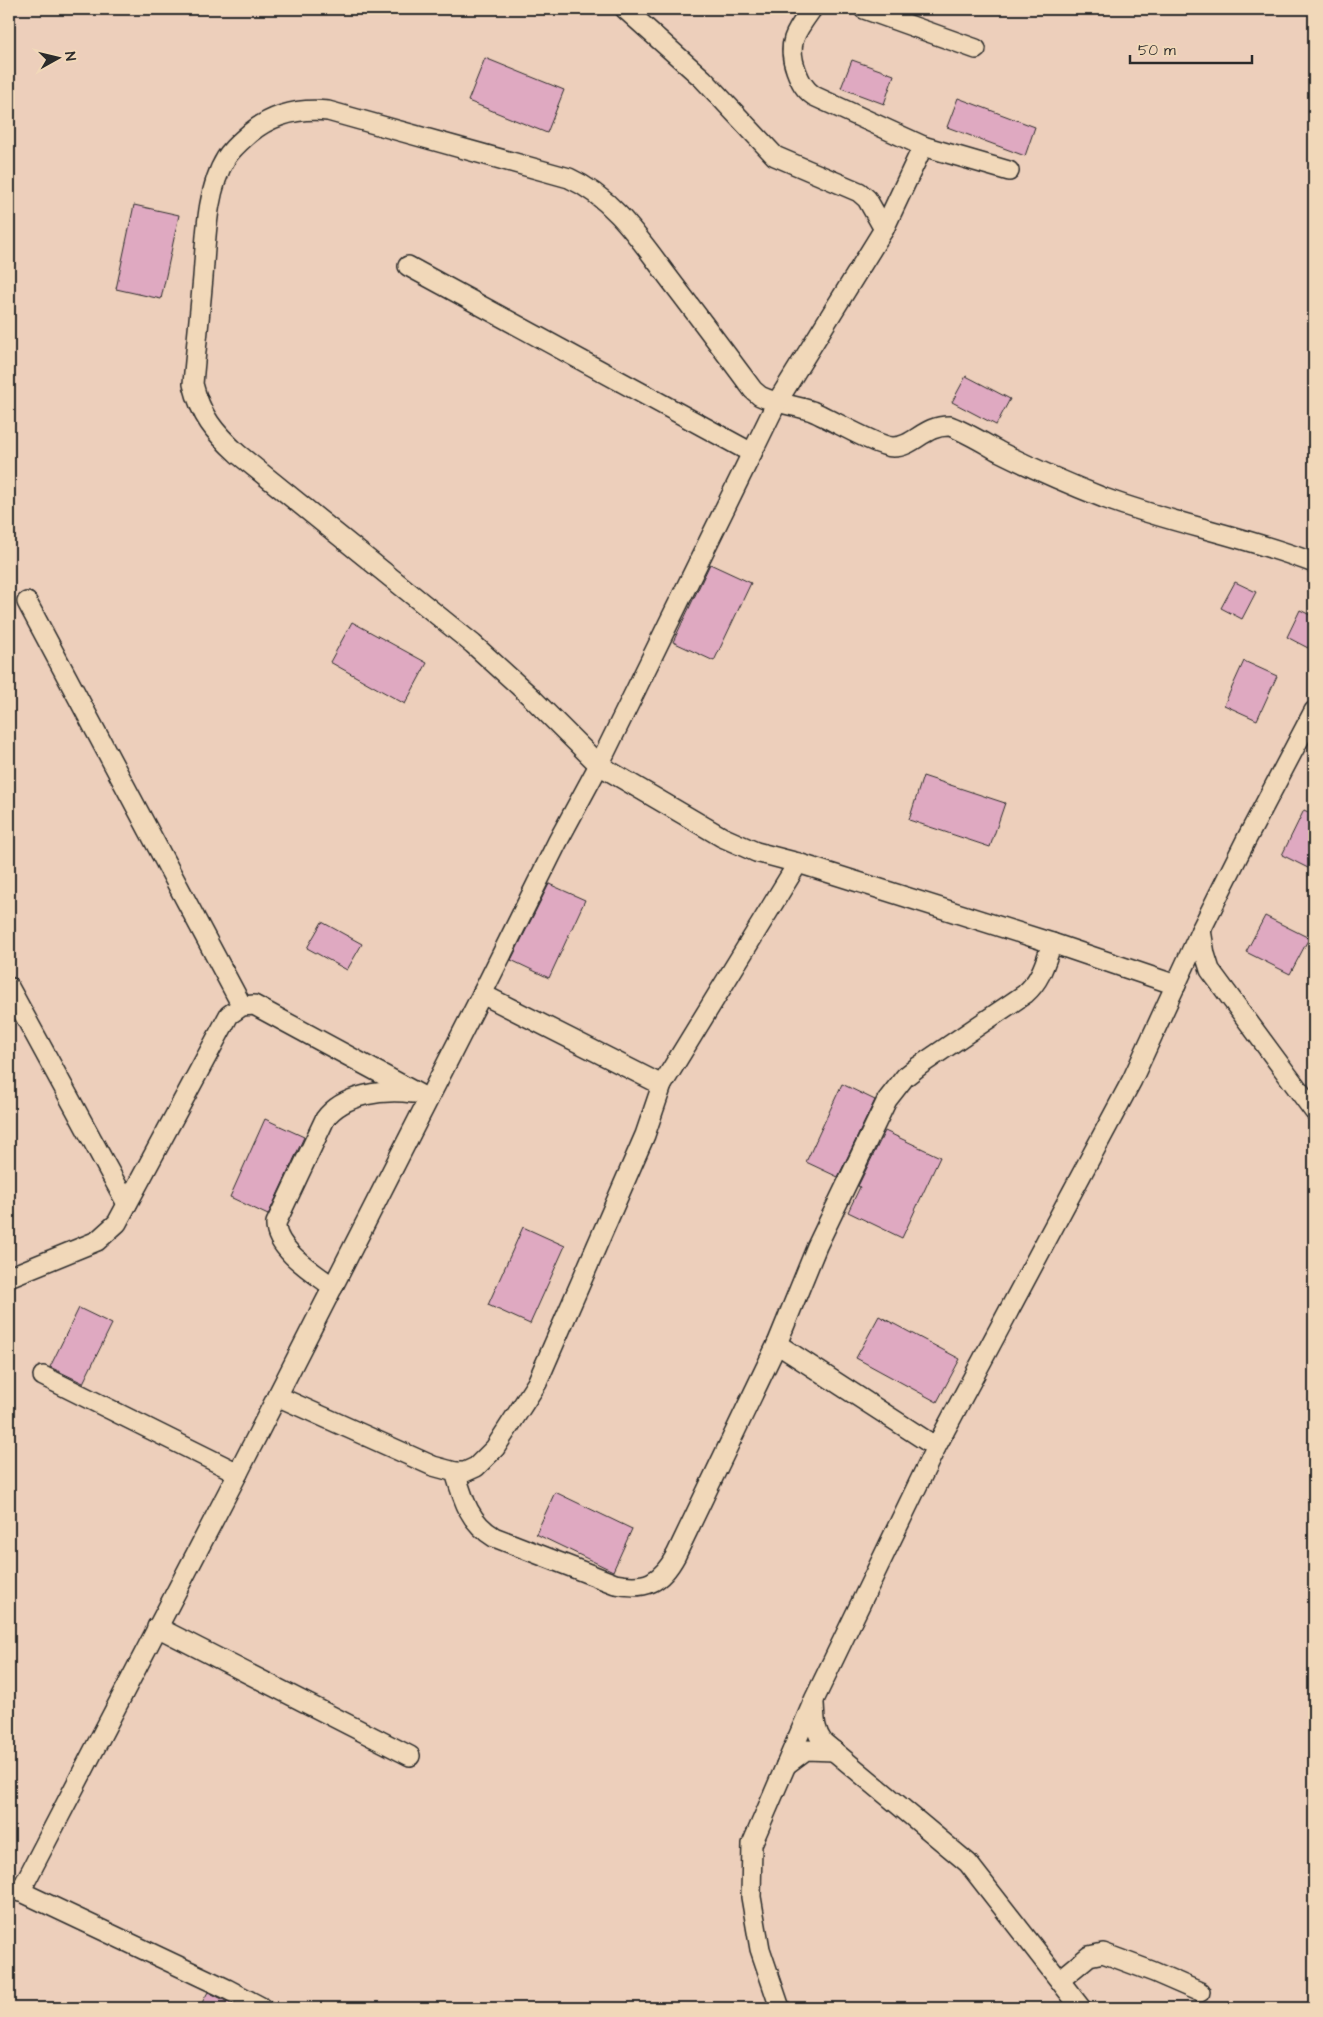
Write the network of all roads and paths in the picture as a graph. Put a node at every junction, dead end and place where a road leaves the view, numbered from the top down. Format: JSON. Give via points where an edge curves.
{"nodes":[{"id":1,"x":625,"y":9,"type":"edge"},
{"id":2,"x":812,"y":9,"type":"edge"},
{"id":3,"x":864,"y":9,"type":"edge"},
{"id":4,"x":976,"y":49,"type":"dead end"},
{"id":5,"x":923,"y":146,"type":"junction"},
{"id":6,"x":1009,"y":171,"type":"dead end"},
{"id":7,"x":884,"y":230,"type":"junction"},
{"id":8,"x":408,"y":266,"type":"dead end"},
{"id":9,"x":777,"y":402,"type":"junction"},
{"id":10,"x":752,"y":453,"type":"junction"},
{"id":11,"x":1314,"y":563,"type":"edge"},
{"id":12,"x":27,"y":602,"type":"dead end"},
{"id":13,"x":1314,"y":711,"type":"edge"},
{"id":14,"x":599,"y":765,"type":"junction"},
{"id":15,"x":798,"y":863,"type":"junction"},
{"id":16,"x":1201,"y":930,"type":"junction"},
{"id":17,"x":1052,"y":943,"type":"junction"},
{"id":18,"x":1176,"y":985,"type":"junction"},
{"id":19,"x":9,"y":988,"type":"edge"},
{"id":20,"x":482,"y":994,"type":"junction"},
{"id":21,"x":242,"y":1006,"type":"junction"},
{"id":22,"x":662,"y":1085,"type":"junction"},
{"id":23,"x":428,"y":1099,"type":"junction"},
{"id":24,"x":1314,"y":1111,"type":"edge"},
{"id":25,"x":127,"y":1204,"type":"junction"},
{"id":26,"x":9,"y":1277,"type":"edge"},
{"id":27,"x":333,"y":1287,"type":"junction"},
{"id":28,"x":777,"y":1344,"type":"junction"},
{"id":29,"x":43,"y":1376,"type":"dead end"},
{"id":30,"x":277,"y":1396,"type":"junction"},
{"id":31,"x":936,"y":1447,"type":"junction"},
{"id":32,"x":455,"y":1472,"type":"junction"},
{"id":33,"x":238,"y":1473,"type":"junction"},
{"id":34,"x":157,"y":1627,"type":"junction"},
{"id":35,"x":814,"y":1700,"type":"junction"},
{"id":36,"x":834,"y":1751,"type":"junction"},
{"id":37,"x":410,"y":1756,"type":"dead end"},
{"id":38,"x":784,"y":1767,"type":"junction"},
{"id":39,"x":14,"y":1889,"type":"edge"},
{"id":40,"x":1060,"y":1980,"type":"junction"},
{"id":41,"x":1200,"y":1992,"type":"dead end"},
{"id":42,"x":263,"y":2008,"type":"edge"},
{"id":43,"x":780,"y":2008,"type":"edge"},
{"id":44,"x":1082,"y":2008,"type":"edge"}],
"edges":[{"from":1,"to":7,"type":"lane","via":[[703,78],[775,156],[860,192]]},
{"from":2,"to":5,"type":"lane","via":[[797,31],[791,48],[800,82],[807,91]]},
{"from":3,"to":4,"type":"lane"},
{"from":5,"to":6,"type":"lane"},
{"from":5,"to":7,"type":"lane"},
{"from":7,"to":9,"type":"lane"},
{"from":8,"to":10,"type":"lane"},
{"from":9,"to":10,"type":"lane"},
{"from":9,"to":11,"type":"lane","via":[[813,412],[888,446],[904,444],[931,428],[950,426],[1022,463],[1148,514],[1258,543]]},
{"from":9,"to":14,"type":"lane","via":[[753,390],[629,225],[600,195],[584,184],[328,111],[310,109],[277,116],[261,124],[235,146],[218,174],[209,214],[193,384],[206,419],[217,435],[238,454],[473,644]]},
{"from":10,"to":14,"type":"lane"},
{"from":12,"to":21,"type":"lane"},
{"from":13,"to":16,"type":"lane"},
{"from":14,"to":15,"type":"lane","via":[[722,837],[756,852]]},
{"from":14,"to":20,"type":"lane"},
{"from":15,"to":17,"type":"lane"},
{"from":15,"to":22,"type":"lane"},
{"from":16,"to":18,"type":"lane"},
{"from":16,"to":24,"type":"lane","via":[[1210,970]]},
{"from":17,"to":18,"type":"lane"},
{"from":17,"to":28,"type":"lane","via":[[1035,986],[919,1066],[905,1077],[887,1100],[817,1246]]},
{"from":18,"to":31,"type":"lane","via":[[1132,1080]]},
{"from":19,"to":25,"type":"lane"},
{"from":20,"to":22,"type":"lane"},
{"from":20,"to":23,"type":"lane"},
{"from":21,"to":23,"type":"lane","via":[[254,1005]]},
{"from":21,"to":25,"type":"lane","via":[[228,1015]]},
{"from":22,"to":32,"type":"lane","via":[[645,1134],[537,1383],[495,1448],[476,1467],[466,1472]]},
{"from":23,"to":27,"type":"lane"},
{"from":23,"to":27,"type":"lane","via":[[398,1091],[362,1096],[338,1105],[325,1119],[275,1226],[280,1240],[302,1264]]},
{"from":25,"to":26,"type":"lane","via":[[117,1223],[97,1241]]},
{"from":27,"to":30,"type":"lane"},
{"from":28,"to":31,"type":"lane"},
{"from":28,"to":32,"type":"lane","via":[[676,1555],[664,1573],[651,1584],[636,1587],[615,1584],[484,1531],[469,1513]]},
{"from":29,"to":33,"type":"lane"},
{"from":30,"to":32,"type":"lane","via":[[433,1466]]},
{"from":30,"to":33,"type":"lane"},
{"from":31,"to":35,"type":"lane"},
{"from":33,"to":34,"type":"lane"},
{"from":34,"to":37,"type":"lane"},
{"from":34,"to":39,"type":"lane"},
{"from":35,"to":36,"type":"lane","via":[[818,1736]]},
{"from":35,"to":38,"type":"lane"},
{"from":36,"to":38,"type":"lane","via":[[806,1750]]},
{"from":36,"to":40,"type":"lane","via":[[968,1863]]},
{"from":38,"to":43,"type":"lane","via":[[752,1844],[751,1897],[760,1949]]},
{"from":39,"to":42,"type":"lane"},
{"from":40,"to":41,"type":"lane","via":[[1089,1956],[1103,1953]]},
{"from":40,"to":44,"type":"lane"}]}
